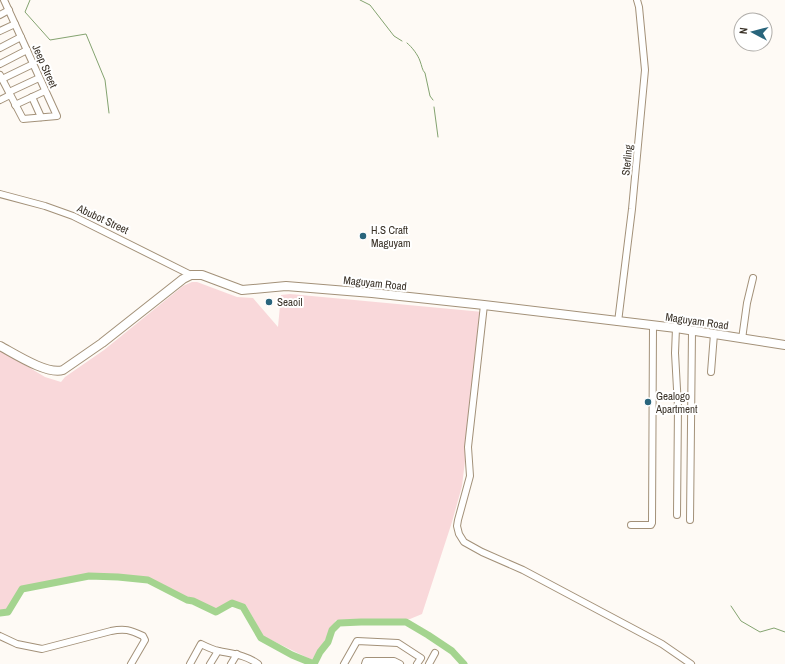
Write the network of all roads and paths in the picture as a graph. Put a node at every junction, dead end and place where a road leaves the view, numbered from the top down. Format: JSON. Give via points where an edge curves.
{"nodes":[{"id":1,"x":4,"y":0,"type":"edge"},
{"id":2,"x":637,"y":0,"type":"edge"},
{"id":3,"x":9,"y":10,"type":"junction"},
{"id":4,"x":0,"y":15,"type":"edge"},
{"id":5,"x":15,"y":24,"type":"junction"},
{"id":6,"x":0,"y":31,"type":"edge"},
{"id":7,"x":21,"y":37,"type":"junction"},
{"id":8,"x":0,"y":48,"type":"edge"},
{"id":9,"x":27,"y":50,"type":"junction"},
{"id":10,"x":0,"y":64,"type":"edge"},
{"id":11,"x":33,"y":64,"type":"junction"},
{"id":12,"x":1,"y":77,"type":"edge"},
{"id":13,"x":39,"y":78,"type":"junction"},
{"id":14,"x":45,"y":91,"type":"junction"},
{"id":15,"x":9,"y":94,"type":"junction"},
{"id":16,"x":32,"y":97,"type":"junction"},
{"id":17,"x":0,"y":100,"type":"edge"},
{"id":18,"x":15,"y":105,"type":"junction"},
{"id":19,"x":41,"y":117,"type":"junction"},
{"id":20,"x":0,"y":194,"type":"edge"},
{"id":21,"x":191,"y":275,"type":"junction"},
{"id":22,"x":752,"y":278,"type":"dead end"},
{"id":23,"x":484,"y":305,"type":"junction"},
{"id":24,"x":618,"y":322,"type":"junction"},
{"id":25,"x":653,"y":326,"type":"junction"},
{"id":26,"x":676,"y":328,"type":"junction"},
{"id":27,"x":692,"y":331,"type":"junction"},
{"id":28,"x":714,"y":334,"type":"junction"},
{"id":29,"x":742,"y":339,"type":"junction"},
{"id":30,"x":785,"y":344,"type":"edge"},
{"id":31,"x":0,"y":346,"type":"edge"},
{"id":32,"x":711,"y":372,"type":"dead end"},
{"id":33,"x":677,"y":515,"type":"dead end"},
{"id":34,"x":690,"y":520,"type":"dead end"},
{"id":35,"x":631,"y":525,"type":"dead end"},
{"id":36,"x":0,"y":636,"type":"edge"},
{"id":37,"x":218,"y":651,"type":"junction"},
{"id":38,"x":237,"y":654,"type":"junction"},
{"id":39,"x":435,"y":654,"type":"dead end"},
{"id":40,"x":254,"y":663,"type":"edge"},
{"id":41,"x":131,"y":664,"type":"edge"},
{"id":42,"x":190,"y":664,"type":"edge"},
{"id":43,"x":210,"y":664,"type":"edge"},
{"id":44,"x":231,"y":664,"type":"edge"},
{"id":45,"x":344,"y":664,"type":"edge"},
{"id":46,"x":365,"y":664,"type":"edge"},
{"id":47,"x":400,"y":664,"type":"edge"},
{"id":48,"x":418,"y":664,"type":"edge"},
{"id":49,"x":429,"y":664,"type":"edge"},
{"id":50,"x":691,"y":664,"type":"edge"}],
"edges":[{"from":1,"to":3,"type":"street","name":"Jeep Street"},
{"from":2,"to":24,"type":"street","name":"Sterling","via":[[645,70],[633,202]]},
{"from":3,"to":4,"type":"street"},
{"from":3,"to":5,"type":"street","name":"Jeep Street"},
{"from":5,"to":6,"type":"street"},
{"from":5,"to":7,"type":"street","name":"Jeep Street"},
{"from":7,"to":8,"type":"street"},
{"from":7,"to":9,"type":"street","name":"Jeep Street"},
{"from":9,"to":10,"type":"street"},
{"from":9,"to":11,"type":"street","name":"Jeep Street"},
{"from":11,"to":12,"type":"street"},
{"from":11,"to":13,"type":"street","name":"Jeep Street"},
{"from":12,"to":15,"type":"street"},
{"from":13,"to":14,"type":"street","name":"Jeep Street"},
{"from":13,"to":15,"type":"street"},
{"from":14,"to":16,"type":"street"},
{"from":14,"to":19,"type":"street","name":"Jeep Street","via":[[57,116]]},
{"from":15,"to":17,"type":"street"},
{"from":15,"to":18,"type":"street"},
{"from":16,"to":18,"type":"street"},
{"from":16,"to":19,"type":"street"},
{"from":18,"to":19,"type":"street","via":[[23,119]]},
{"from":20,"to":21,"type":"street","name":"Abubot Street","via":[[73,216]]},
{"from":21,"to":23,"type":"main road","name":"Maguyam Road","via":[[206,276],[242,290],[286,286]]},
{"from":21,"to":31,"type":"main road","via":[[102,344],[58,372],[46,370]]},
{"from":22,"to":29,"type":"street"},
{"from":23,"to":24,"type":"main road","name":"Maguyam Road"},
{"from":23,"to":50,"type":"street","via":[[468,447],[470,476],[458,520],[459,534],[464,542],[523,570],[662,644]]},
{"from":24,"to":25,"type":"main road","name":"Maguyam Road"},
{"from":25,"to":26,"type":"main road","name":"Maguyam Road"},
{"from":25,"to":35,"type":"street","via":[[652,523],[648,526]]},
{"from":26,"to":27,"type":"main road","name":"Maguyam Road"},
{"from":26,"to":33,"type":"street","via":[[674,353],[678,407]]},
{"from":27,"to":28,"type":"main road","name":"Maguyam Road"},
{"from":27,"to":34,"type":"street"},
{"from":28,"to":29,"type":"main road","name":"Maguyam Road"},
{"from":28,"to":32,"type":"street"},
{"from":29,"to":30,"type":"main road","name":"Maguyam Road"},
{"from":36,"to":41,"type":"street","via":[[17,644],[42,649],[111,631],[129,630],[143,636],[145,640]]},
{"from":37,"to":38,"type":"street"},
{"from":37,"to":42,"type":"street","via":[[201,644]]},
{"from":37,"to":43,"type":"street"},
{"from":38,"to":40,"type":"street"},
{"from":38,"to":44,"type":"street"},
{"from":39,"to":49,"type":"street"},
{"from":45,"to":48,"type":"street","via":[[357,641],[398,643],[421,658]]},
{"from":46,"to":47,"type":"street","via":[[366,661],[394,661]]}]}
